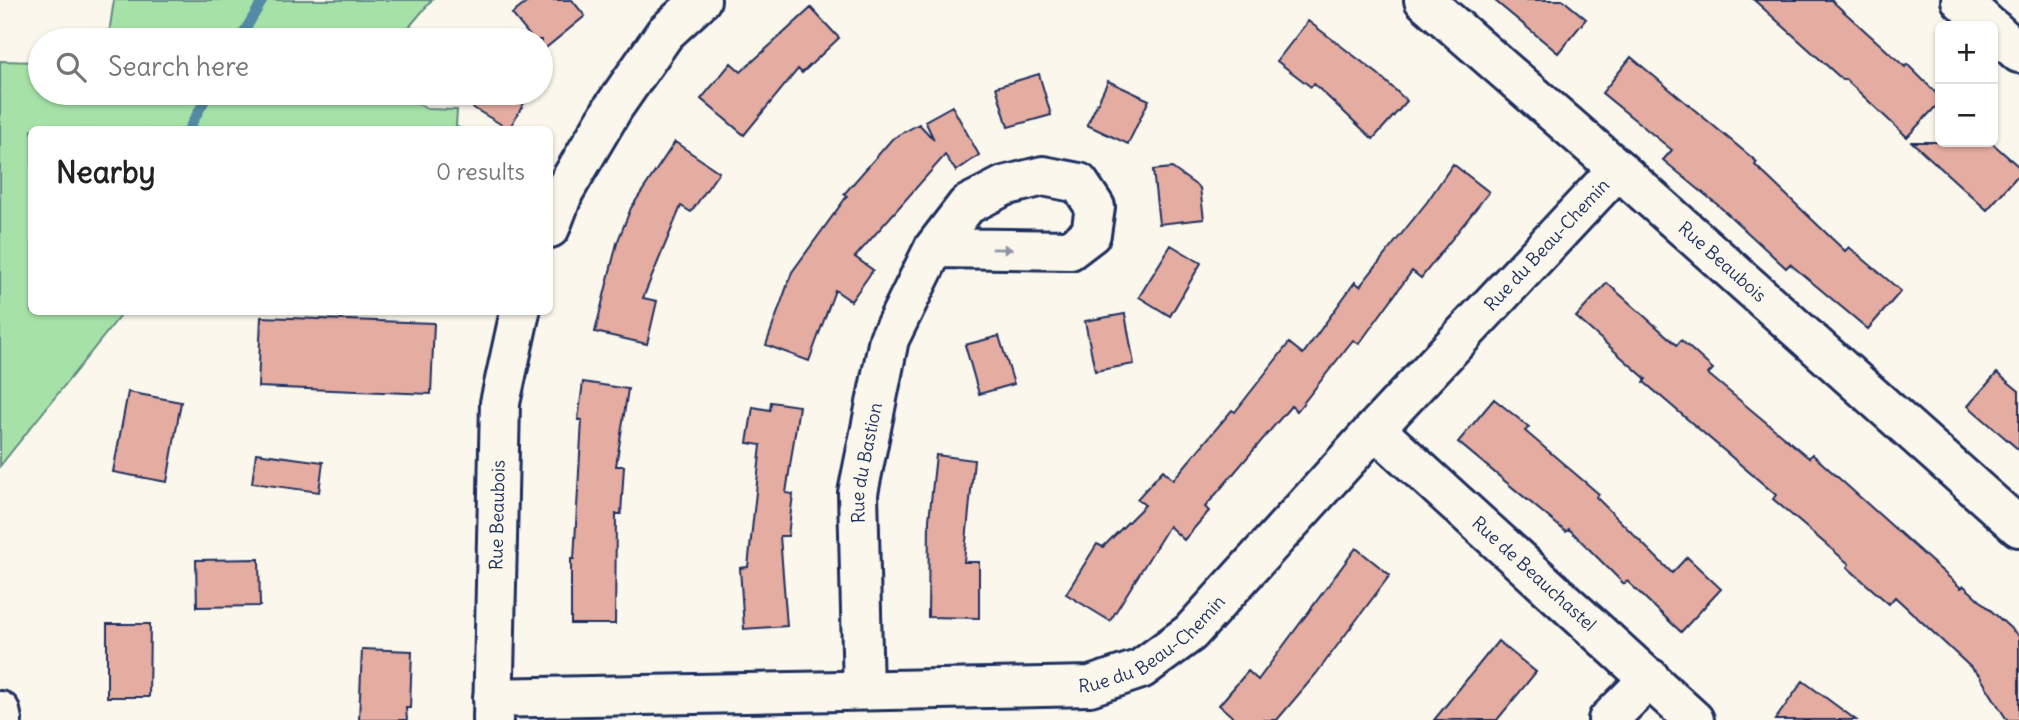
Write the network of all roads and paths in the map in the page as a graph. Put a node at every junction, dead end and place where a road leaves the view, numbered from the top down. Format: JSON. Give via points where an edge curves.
{"nodes":[{"id":1,"x":701,"y":0,"type":"edge"},
{"id":2,"x":1424,"y":0,"type":"edge"},
{"id":3,"x":1961,"y":0,"type":"edge"},
{"id":4,"x":1984,"y":21,"type":"edge"},
{"id":5,"x":1998,"y":34,"type":"edge"},
{"id":6,"x":2019,"y":53,"type":"edge"},
{"id":7,"x":1618,"y":169,"type":"junction"},
{"id":8,"x":553,"y":221,"type":"edge"},
{"id":9,"x":934,"y":248,"type":"dead end"},
{"id":10,"x":519,"y":315,"type":"edge"},
{"id":11,"x":1375,"y":429,"type":"junction"},
{"id":12,"x":2019,"y":527,"type":"edge"},
{"id":13,"x":1650,"y":678,"type":"junction"},
{"id":14,"x":863,"y":690,"type":"junction"},
{"id":15,"x":493,"y":709,"type":"edge"},
{"id":16,"x":0,"y":711,"type":"edge"},
{"id":17,"x":2,"y":720,"type":"edge"},
{"id":18,"x":1608,"y":720,"type":"edge"},
{"id":19,"x":1695,"y":720,"type":"edge"}],
"edges":[{"from":1,"to":8,"type":"street","via":[[664,33],[613,107]]},
{"from":2,"to":7,"type":"street","name":"Rue Beaubois"},
{"from":3,"to":4,"type":"street"},
{"from":5,"to":6,"type":"street"},
{"from":7,"to":11,"type":"street","name":"Rue du Beau-Chemin"},
{"from":7,"to":12,"type":"street","name":"Rue Beaubois"},
{"from":9,"to":14,"type":"street","name":"Rue du Bastion","via":[[889,338],[858,493]]},
{"from":10,"to":15,"type":"street","name":"Rue Beaubois","via":[[500,403]]},
{"from":11,"to":13,"type":"street","name":"Rue de Beauchastel"},
{"from":11,"to":14,"type":"street","name":"Rue du Beau-Chemin","via":[[1190,633],[1142,669],[1090,686]]},
{"from":13,"to":18,"type":"street"},
{"from":13,"to":19,"type":"street","name":"Rue de Beauchastel"},
{"from":14,"to":15,"type":"street","name":"Rue du Beau-Chemin"},
{"from":16,"to":17,"type":"street"}]}
